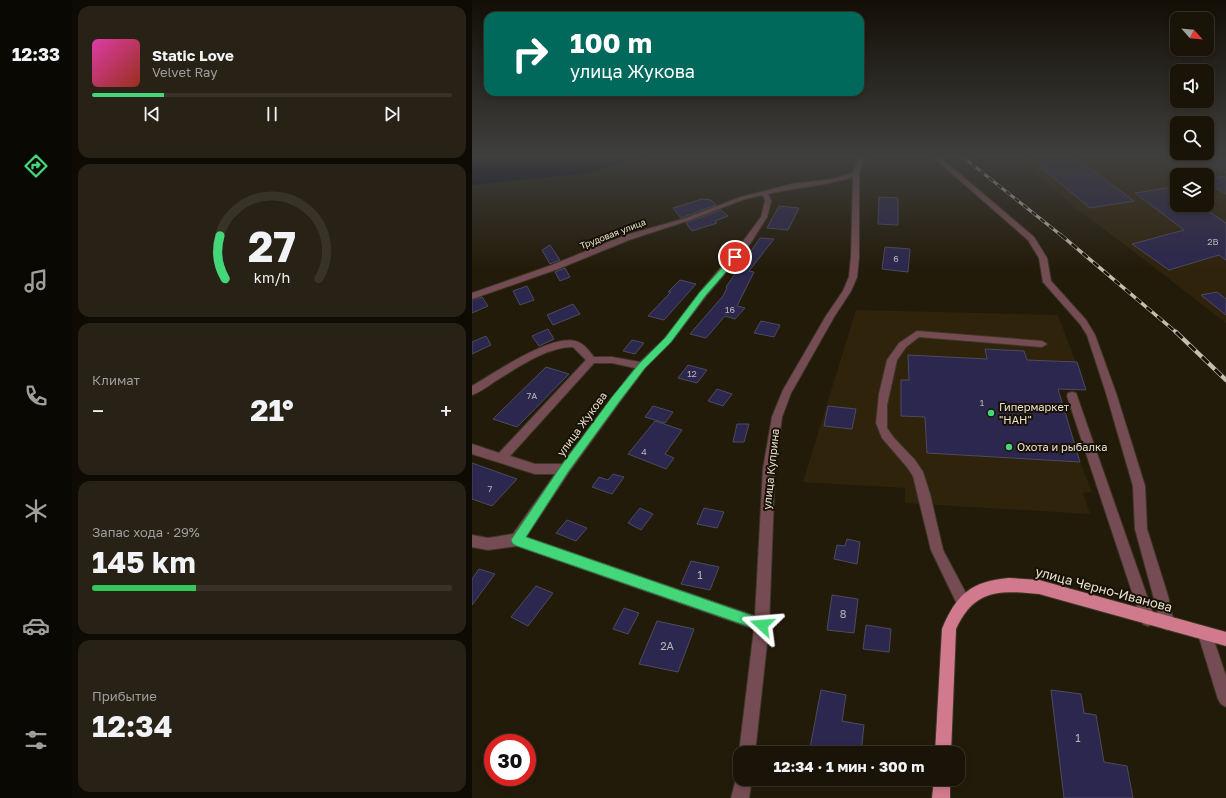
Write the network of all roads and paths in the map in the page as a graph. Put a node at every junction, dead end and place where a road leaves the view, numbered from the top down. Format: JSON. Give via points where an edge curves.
{"nodes":[{"id":1,"x":760,"y":194,"type":"edge"},
{"id":2,"x":765,"y":194,"type":"edge"},
{"id":3,"x":856,"y":194,"type":"edge"},
{"id":4,"x":979,"y":194,"type":"edge"},
{"id":5,"x":472,"y":296,"type":"edge"},
{"id":6,"x":1042,"y":344,"type":"dead end"},
{"id":7,"x":592,"y":360,"type":"junction"},
{"id":8,"x":642,"y":366,"type":"junction"},
{"id":9,"x":472,"y":391,"type":"edge"},
{"id":10,"x":1072,"y":396,"type":"dead end"},
{"id":11,"x":472,"y":449,"type":"edge"},
{"id":12,"x":502,"y":457,"type":"junction"},
{"id":13,"x":564,"y":469,"type":"junction"},
{"id":14,"x":517,"y":540,"type":"junction"},
{"id":15,"x":472,"y":541,"type":"edge"},
{"id":16,"x":963,"y":601,"type":"junction"},
{"id":17,"x":1148,"y":619,"type":"junction"},
{"id":18,"x":1167,"y":624,"type":"junction"},
{"id":19,"x":762,"y":625,"type":"junction"},
{"id":20,"x":1205,"y":634,"type":"junction"},
{"id":21,"x":1226,"y":639,"type":"edge"},
{"id":22,"x":1226,"y":699,"type":"edge"},
{"id":23,"x":748,"y":746,"type":"edge"},
{"id":24,"x":943,"y":746,"type":"edge"},
{"id":25,"x":743,"y":786,"type":"edge"},
{"id":26,"x":942,"y":786,"type":"edge"},
{"id":27,"x":740,"y":798,"type":"edge"},
{"id":28,"x":941,"y":798,"type":"edge"}],
"edges":[{"from":1,"to":5,"type":"street","name":"Трудовая улица","via":[[634,235],[555,267]]},
{"from":2,"to":8,"type":"street","name":"улица Жукова","via":[[768,201],[764,217],[747,242],[668,340]]},
{"from":3,"to":19,"type":"street","name":"улица Куприна","via":[[853,277],[786,393],[777,417],[769,469]]},
{"from":4,"to":18,"type":"street","via":[[1032,240],[1043,258],[1047,282],[1083,322],[1091,335],[1139,486],[1141,529],[1162,596]]},
{"from":6,"to":16,"type":"street","via":[[917,334],[908,340],[892,359],[880,418],[882,428],[891,443],[917,471],[925,491],[938,551]]},
{"from":7,"to":8,"type":"street","via":[[612,360]]},
{"from":7,"to":9,"type":"street","via":[[577,345],[561,344],[523,361]]},
{"from":7,"to":12,"type":"street"},
{"from":8,"to":13,"type":"street","name":"улица Жукова"},
{"from":10,"to":17,"type":"street"},
{"from":11,"to":12,"type":"street"},
{"from":12,"to":13,"type":"street","via":[[534,469]]},
{"from":13,"to":14,"type":"street","name":"улица Жукова"},
{"from":14,"to":15,"type":"street","via":[[488,544]]},
{"from":14,"to":19,"type":"street"},
{"from":16,"to":17,"type":"main road","name":"улица Черно-Иванова","via":[[982,589],[1009,583],[1038,587]]},
{"from":16,"to":24,"type":"main road","name":"улица Черно-Иванова","via":[[954,614],[949,629]]},
{"from":17,"to":18,"type":"main road","name":"улица Черно-Иванова"},
{"from":18,"to":20,"type":"main road","name":"улица Черно-Иванова"},
{"from":19,"to":23,"type":"street","name":"улица Куприна"},
{"from":20,"to":21,"type":"main road","name":"улица Черно-Иванова"},
{"from":20,"to":22,"type":"street"},
{"from":25,"to":27,"type":"street"},
{"from":26,"to":28,"type":"main road"}]}
